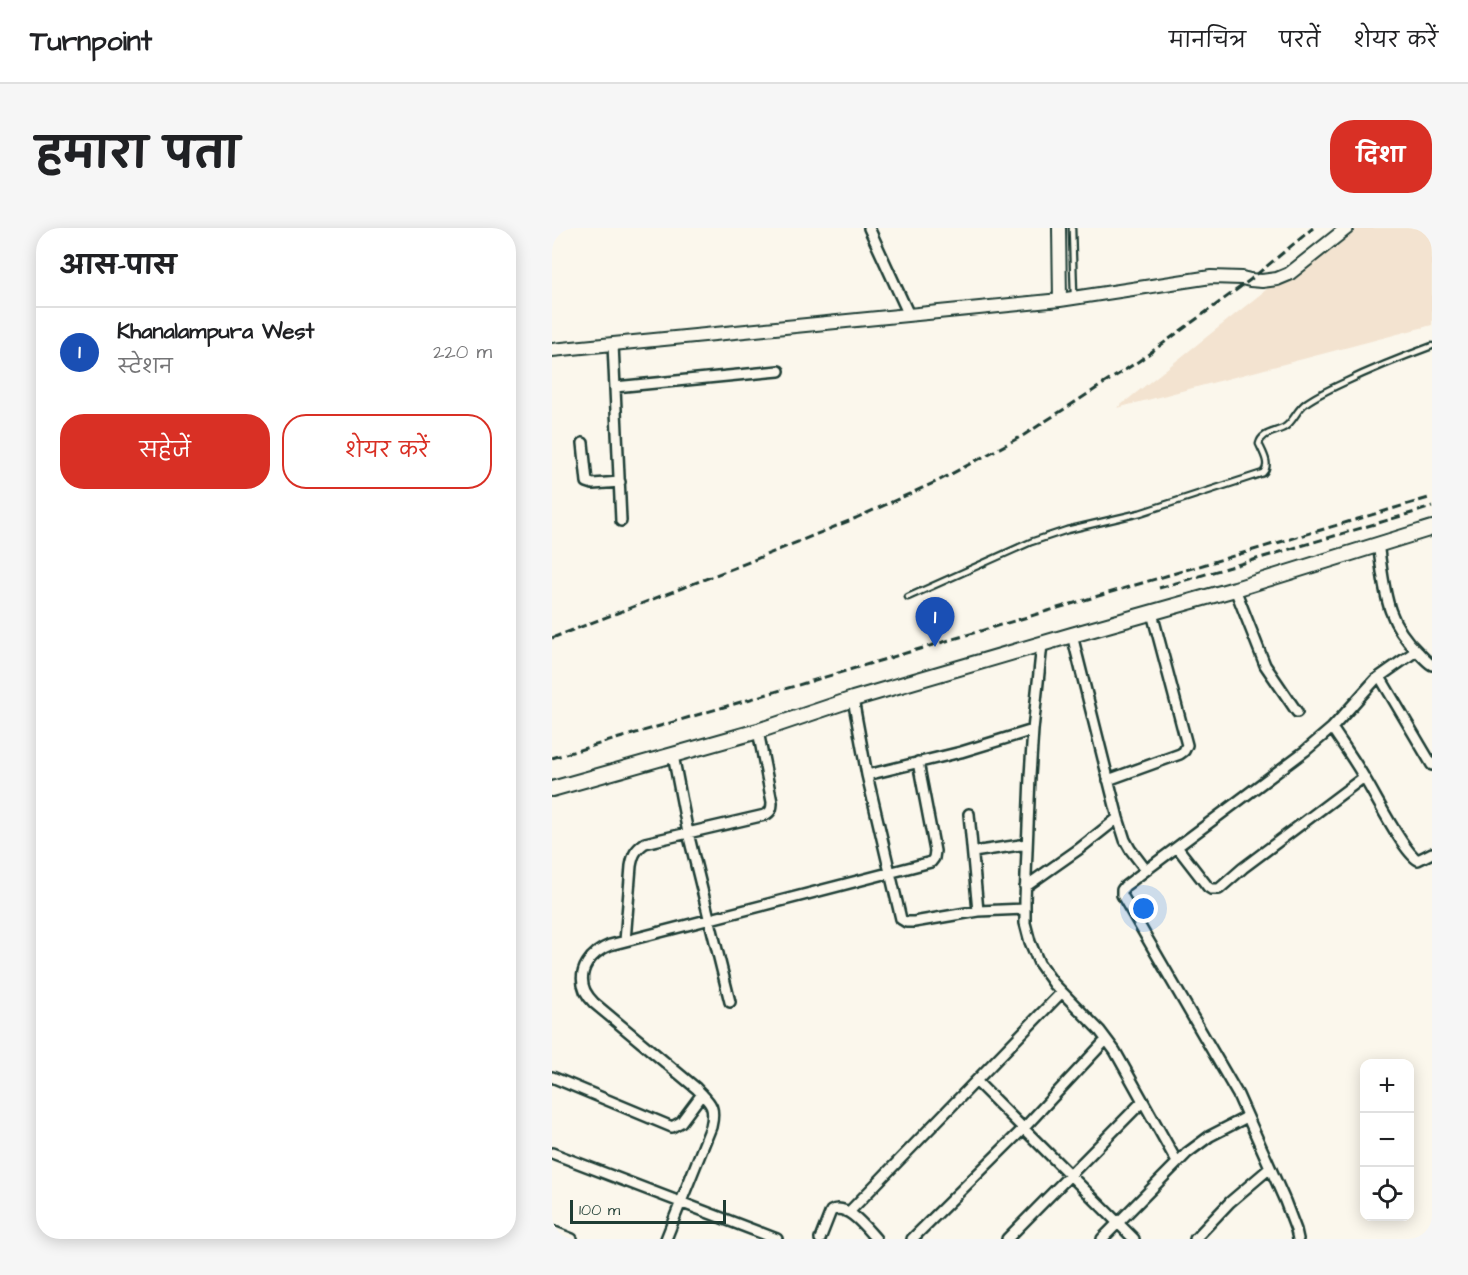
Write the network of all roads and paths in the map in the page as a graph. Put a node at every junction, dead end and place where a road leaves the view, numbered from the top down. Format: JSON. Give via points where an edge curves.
{"nodes":[{"id":1,"x":869,"y":228,"type":"edge"},
{"id":2,"x":1059,"y":228,"type":"edge"},
{"id":3,"x":1072,"y":228,"type":"edge"},
{"id":4,"x":1347,"y":228,"type":"edge"},
{"id":5,"x":1074,"y":298,"type":"junction"},
{"id":6,"x":1060,"y":300,"type":"junction"},
{"id":7,"x":909,"y":315,"type":"junction"},
{"id":8,"x":613,"y":344,"type":"junction"},
{"id":9,"x":1432,"y":346,"type":"edge"},
{"id":10,"x":552,"y":350,"type":"edge"},
{"id":11,"x":779,"y":371,"type":"dead end"},
{"id":12,"x":615,"y":387,"type":"junction"},
{"id":13,"x":583,"y":443,"type":"dead end"},
{"id":14,"x":620,"y":482,"type":"junction"},
{"id":15,"x":621,"y":521,"type":"dead end"},
{"id":16,"x":1432,"y":528,"type":"edge"},
{"id":17,"x":1378,"y":544,"type":"junction"},
{"id":18,"x":1235,"y":589,"type":"junction"},
{"id":19,"x":908,"y":597,"type":"dead end"},
{"id":20,"x":1152,"y":613,"type":"junction"},
{"id":21,"x":1072,"y":634,"type":"junction"},
{"id":22,"x":1042,"y":644,"type":"junction"},
{"id":23,"x":1416,"y":651,"type":"junction"},
{"id":24,"x":1432,"y":665,"type":"edge"},
{"id":25,"x":1380,"y":677,"type":"junction"},
{"id":26,"x":853,"y":699,"type":"junction"},
{"id":27,"x":1297,"y":712,"type":"dead end"},
{"id":28,"x":1332,"y":728,"type":"junction"},
{"id":29,"x":1033,"y":730,"type":"junction"},
{"id":30,"x":758,"y":731,"type":"junction"},
{"id":31,"x":673,"y":755,"type":"junction"},
{"id":32,"x":918,"y":762,"type":"junction"},
{"id":33,"x":1432,"y":765,"type":"edge"},
{"id":34,"x":867,"y":776,"type":"junction"},
{"id":35,"x":1364,"y":777,"type":"junction"},
{"id":36,"x":1108,"y":780,"type":"junction"},
{"id":37,"x":552,"y":789,"type":"edge"},
{"id":38,"x":969,"y":814,"type":"dead end"},
{"id":39,"x":1118,"y":818,"type":"junction"},
{"id":40,"x":688,"y":833,"type":"junction"},
{"id":41,"x":1027,"y":844,"type":"junction"},
{"id":42,"x":1177,"y":847,"type":"junction"},
{"id":43,"x":973,"y":852,"type":"junction"},
{"id":44,"x":1432,"y":853,"type":"edge"},
{"id":45,"x":1146,"y":870,"type":"junction"},
{"id":46,"x":890,"y":873,"type":"junction"},
{"id":47,"x":1025,"y":887,"type":"junction"},
{"id":48,"x":1025,"y":909,"type":"junction"},
{"id":49,"x":978,"y":911,"type":"junction"},
{"id":50,"x":710,"y":920,"type":"junction"},
{"id":51,"x":625,"y":941,"type":"junction"},
{"id":52,"x":1062,"y":993,"type":"junction"},
{"id":53,"x":730,"y":1002,"type":"dead end"},
{"id":54,"x":1106,"y":1040,"type":"junction"},
{"id":55,"x":552,"y":1077,"type":"edge"},
{"id":56,"x":977,"y":1082,"type":"junction"},
{"id":57,"x":702,"y":1095,"type":"junction"},
{"id":58,"x":1143,"y":1102,"type":"junction"},
{"id":59,"x":1247,"y":1117,"type":"junction"},
{"id":60,"x":1024,"y":1128,"type":"junction"},
{"id":61,"x":552,"y":1153,"type":"edge"},
{"id":62,"x":1177,"y":1162,"type":"junction"},
{"id":63,"x":1270,"y":1168,"type":"junction"},
{"id":64,"x":1071,"y":1174,"type":"junction"},
{"id":65,"x":681,"y":1202,"type":"junction"},
{"id":66,"x":849,"y":1212,"type":"junction"},
{"id":67,"x":1118,"y":1223,"type":"junction"},
{"id":68,"x":552,"y":1231,"type":"edge"},
{"id":69,"x":572,"y":1239,"type":"edge"},
{"id":70,"x":666,"y":1239,"type":"edge"},
{"id":71,"x":777,"y":1239,"type":"edge"},
{"id":72,"x":820,"y":1239,"type":"edge"},
{"id":73,"x":876,"y":1239,"type":"edge"},
{"id":74,"x":912,"y":1239,"type":"edge"},
{"id":75,"x":1007,"y":1239,"type":"edge"},
{"id":76,"x":1102,"y":1239,"type":"edge"},
{"id":77,"x":1134,"y":1239,"type":"edge"},
{"id":78,"x":1194,"y":1239,"type":"edge"},
{"id":79,"x":1298,"y":1239,"type":"edge"}],
"edges":[{"from":1,"to":7,"type":"street"},
{"from":2,"to":6,"type":"street"},
{"from":3,"to":5,"type":"lane"},
{"from":4,"to":5,"type":"street","via":[[1289,274],[1276,279],[1211,277]]},
{"from":5,"to":6,"type":"street"},
{"from":6,"to":7,"type":"street"},
{"from":7,"to":8,"type":"street"},
{"from":8,"to":10,"type":"street"},
{"from":8,"to":12,"type":"street"},
{"from":9,"to":19,"type":"lane","via":[[1354,378],[1304,404],[1285,427],[1260,440],[1267,465],[1263,473],[1140,513],[1031,542]]},
{"from":11,"to":12,"type":"street"},
{"from":12,"to":14,"type":"street"},
{"from":13,"to":14,"type":"street","via":[[587,482]]},
{"from":14,"to":15,"type":"street"},
{"from":16,"to":17,"type":"main road"},
{"from":17,"to":18,"type":"main road"},
{"from":17,"to":23,"type":"street","via":[[1388,607]]},
{"from":18,"to":20,"type":"main road"},
{"from":18,"to":27,"type":"street","via":[[1265,665]]},
{"from":20,"to":21,"type":"main road"},
{"from":20,"to":36,"type":"street","via":[[1187,745],[1180,754]]},
{"from":21,"to":22,"type":"main road"},
{"from":21,"to":36,"type":"street"},
{"from":22,"to":26,"type":"main road"},
{"from":22,"to":29,"type":"street"},
{"from":23,"to":24,"type":"street"},
{"from":23,"to":25,"type":"street"},
{"from":25,"to":28,"type":"street"},
{"from":25,"to":33,"type":"street"},
{"from":26,"to":30,"type":"main road"},
{"from":26,"to":34,"type":"street"},
{"from":28,"to":35,"type":"street"},
{"from":28,"to":42,"type":"street"},
{"from":29,"to":32,"type":"street"},
{"from":29,"to":41,"type":"street"},
{"from":30,"to":31,"type":"main road"},
{"from":30,"to":40,"type":"street","via":[[772,802],[770,813]]},
{"from":31,"to":37,"type":"main road"},
{"from":31,"to":40,"type":"street"},
{"from":32,"to":34,"type":"street"},
{"from":32,"to":46,"type":"street","via":[[934,858]]},
{"from":34,"to":46,"type":"street"},
{"from":35,"to":42,"type":"street","via":[[1219,889],[1210,890]]},
{"from":35,"to":44,"type":"street","via":[[1413,858],[1418,860]]},
{"from":36,"to":39,"type":"street"},
{"from":38,"to":43,"type":"street"},
{"from":39,"to":45,"type":"street","via":[[1130,849]]},
{"from":39,"to":47,"type":"street"},
{"from":40,"to":50,"type":"street"},
{"from":40,"to":51,"type":"street","via":[[645,843],[633,855]]},
{"from":41,"to":43,"type":"street"},
{"from":41,"to":47,"type":"street"},
{"from":42,"to":45,"type":"street"},
{"from":43,"to":49,"type":"street"},
{"from":45,"to":59,"type":"street","via":[[1125,886],[1122,895]]},
{"from":46,"to":49,"type":"street","via":[[901,920],[914,922]]},
{"from":46,"to":50,"type":"street"},
{"from":47,"to":48,"type":"street"},
{"from":48,"to":49,"type":"street"},
{"from":48,"to":52,"type":"street","via":[[1025,923],[1039,963]]},
{"from":50,"to":51,"type":"street"},
{"from":50,"to":53,"type":"street"},
{"from":51,"to":57,"type":"street","via":[[593,955],[583,974],[585,992]]},
{"from":52,"to":54,"type":"street"},
{"from":52,"to":56,"type":"street"},
{"from":54,"to":58,"type":"street"},
{"from":54,"to":60,"type":"street"},
{"from":55,"to":57,"type":"street","via":[[672,1127],[681,1122]]},
{"from":56,"to":60,"type":"street"},
{"from":56,"to":66,"type":"street"},
{"from":57,"to":65,"type":"street","via":[[710,1102],[713,1118]]},
{"from":58,"to":62,"type":"street"},
{"from":58,"to":64,"type":"street"},
{"from":59,"to":62,"type":"street","via":[[1210,1136]]},
{"from":59,"to":63,"type":"street"},
{"from":60,"to":64,"type":"street"},
{"from":60,"to":74,"type":"street"},
{"from":61,"to":65,"type":"street"},
{"from":62,"to":67,"type":"street"},
{"from":63,"to":78,"type":"street"},
{"from":63,"to":79,"type":"street"},
{"from":64,"to":67,"type":"street"},
{"from":64,"to":75,"type":"street"},
{"from":65,"to":70,"type":"street"},
{"from":65,"to":71,"type":"street"},
{"from":66,"to":72,"type":"street","via":[[831,1211]]},
{"from":66,"to":73,"type":"street"},
{"from":67,"to":76,"type":"street"},
{"from":67,"to":77,"type":"street"},
{"from":68,"to":69,"type":"street"}]}
